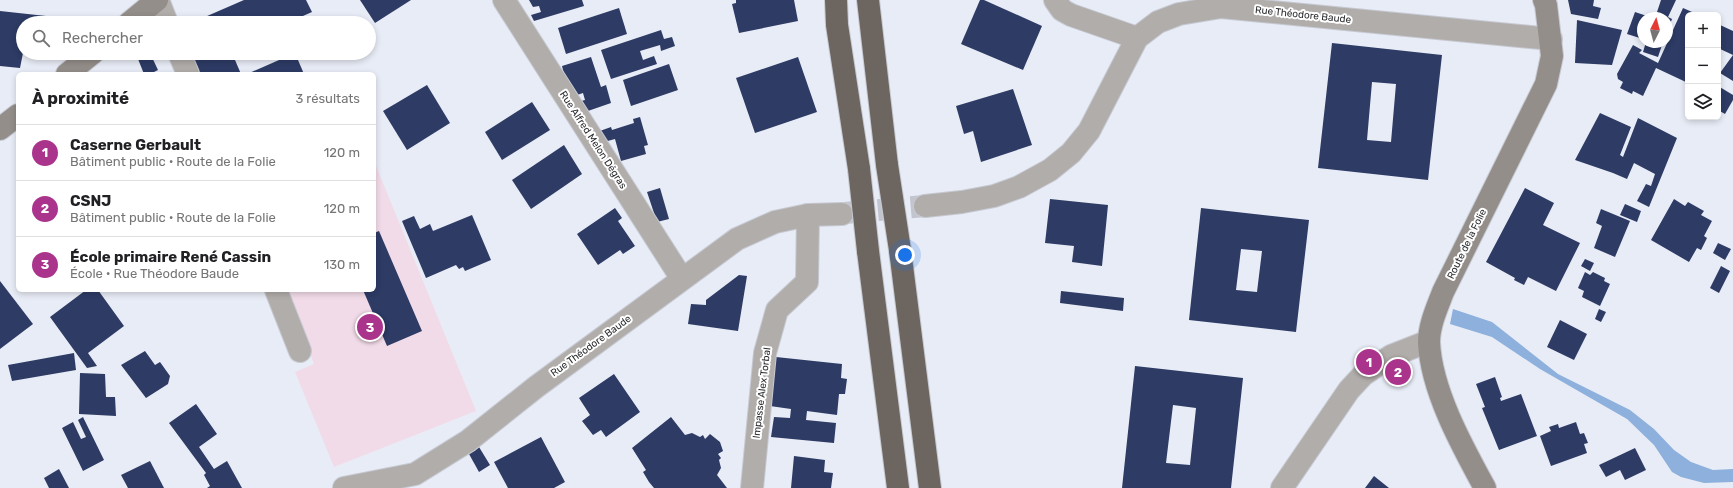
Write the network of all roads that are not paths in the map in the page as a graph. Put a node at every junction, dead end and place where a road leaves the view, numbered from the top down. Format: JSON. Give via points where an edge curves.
{"nodes":[{"id":1,"x":157,"y":0,"type":"edge"},
{"id":2,"x":504,"y":0,"type":"edge"},
{"id":3,"x":836,"y":0,"type":"edge"},
{"id":4,"x":868,"y":0,"type":"edge"},
{"id":5,"x":1055,"y":0,"type":"edge"},
{"id":6,"x":1544,"y":0,"type":"edge"},
{"id":7,"x":138,"y":16,"type":"edge"},
{"id":8,"x":164,"y":16,"type":"edge"},
{"id":9,"x":1137,"y":38,"type":"junction"},
{"id":10,"x":1551,"y":39,"type":"junction"},
{"id":11,"x":84,"y":60,"type":"edge"},
{"id":12,"x":182,"y":60,"type":"edge"},
{"id":13,"x":69,"y":72,"type":"edge"},
{"id":14,"x":187,"y":72,"type":"edge"},
{"id":15,"x":16,"y":117,"type":"edge"},
{"id":16,"x":0,"y":129,"type":"edge"},
{"id":17,"x":926,"y":206,"type":"tunnel mouth"},
{"id":18,"x":842,"y":214,"type":"tunnel mouth"},
{"id":19,"x":808,"y":216,"type":"junction"},
{"id":20,"x":682,"y":279,"type":"junction"},
{"id":21,"x":277,"y":292,"type":"edge"},
{"id":22,"x":1429,"y":341,"type":"junction"},
{"id":23,"x":300,"y":351,"type":"dead end"},
{"id":24,"x":416,"y":481,"type":"edge"},
{"id":25,"x":344,"y":488,"type":"edge"},
{"id":26,"x":752,"y":488,"type":"edge"},
{"id":27,"x":898,"y":488,"type":"edge"},
{"id":28,"x":930,"y":488,"type":"edge"},
{"id":29,"x":1282,"y":488,"type":"edge"},
{"id":30,"x":1485,"y":488,"type":"edge"}],
"edges":[{"from":1,"to":7,"type":"street"},
{"from":1,"to":8,"type":"street"},
{"from":2,"to":20,"type":"street","name":"Rue Alfred Melon Dégras"},
{"from":3,"to":27,"type":"highway","bridge":true,"via":[[837,25],[858,168]]},
{"from":4,"to":28,"type":"highway","bridge":true},
{"from":5,"to":9,"type":"street","via":[[1062,10],[1071,15]]},
{"from":6,"to":10,"type":"street","name":"Route de la Folie"},
{"from":9,"to":10,"type":"street","name":"Rue Théodore Baude","via":[[1158,22],[1179,14],[1221,7]]},
{"from":9,"to":17,"type":"street","name":"Rue Théodore Baude","via":[[1089,131],[1070,153],[1050,170],[1019,187],[994,196]]},
{"from":10,"to":22,"type":"street","name":"Route de la Folie","via":[[1552,56],[1546,84],[1443,292],[1432,321]]},
{"from":11,"to":13,"type":"street"},
{"from":12,"to":14,"type":"street"},
{"from":15,"to":16,"type":"street"},
{"from":18,"to":19,"type":"street","name":"Rue Théodore Baude"},
{"from":19,"to":20,"type":"street","name":"Rue Théodore Baude","via":[[774,222],[756,229]]},
{"from":19,"to":26,"type":"street","name":"Impasse Alex Torbal","via":[[807,282],[777,310],[765,353]]},
{"from":20,"to":24,"type":"street","name":"Rue Théodore Baude","via":[[536,387]]},
{"from":21,"to":23,"type":"street"},
{"from":22,"to":29,"type":"street","via":[[1391,356],[1363,375],[1348,390]]},
{"from":22,"to":30,"type":"street","name":"Route de la Folie","via":[[1434,376],[1441,399]]},
{"from":24,"to":25,"type":"street","name":"Rue Théodore Baude"}]}
